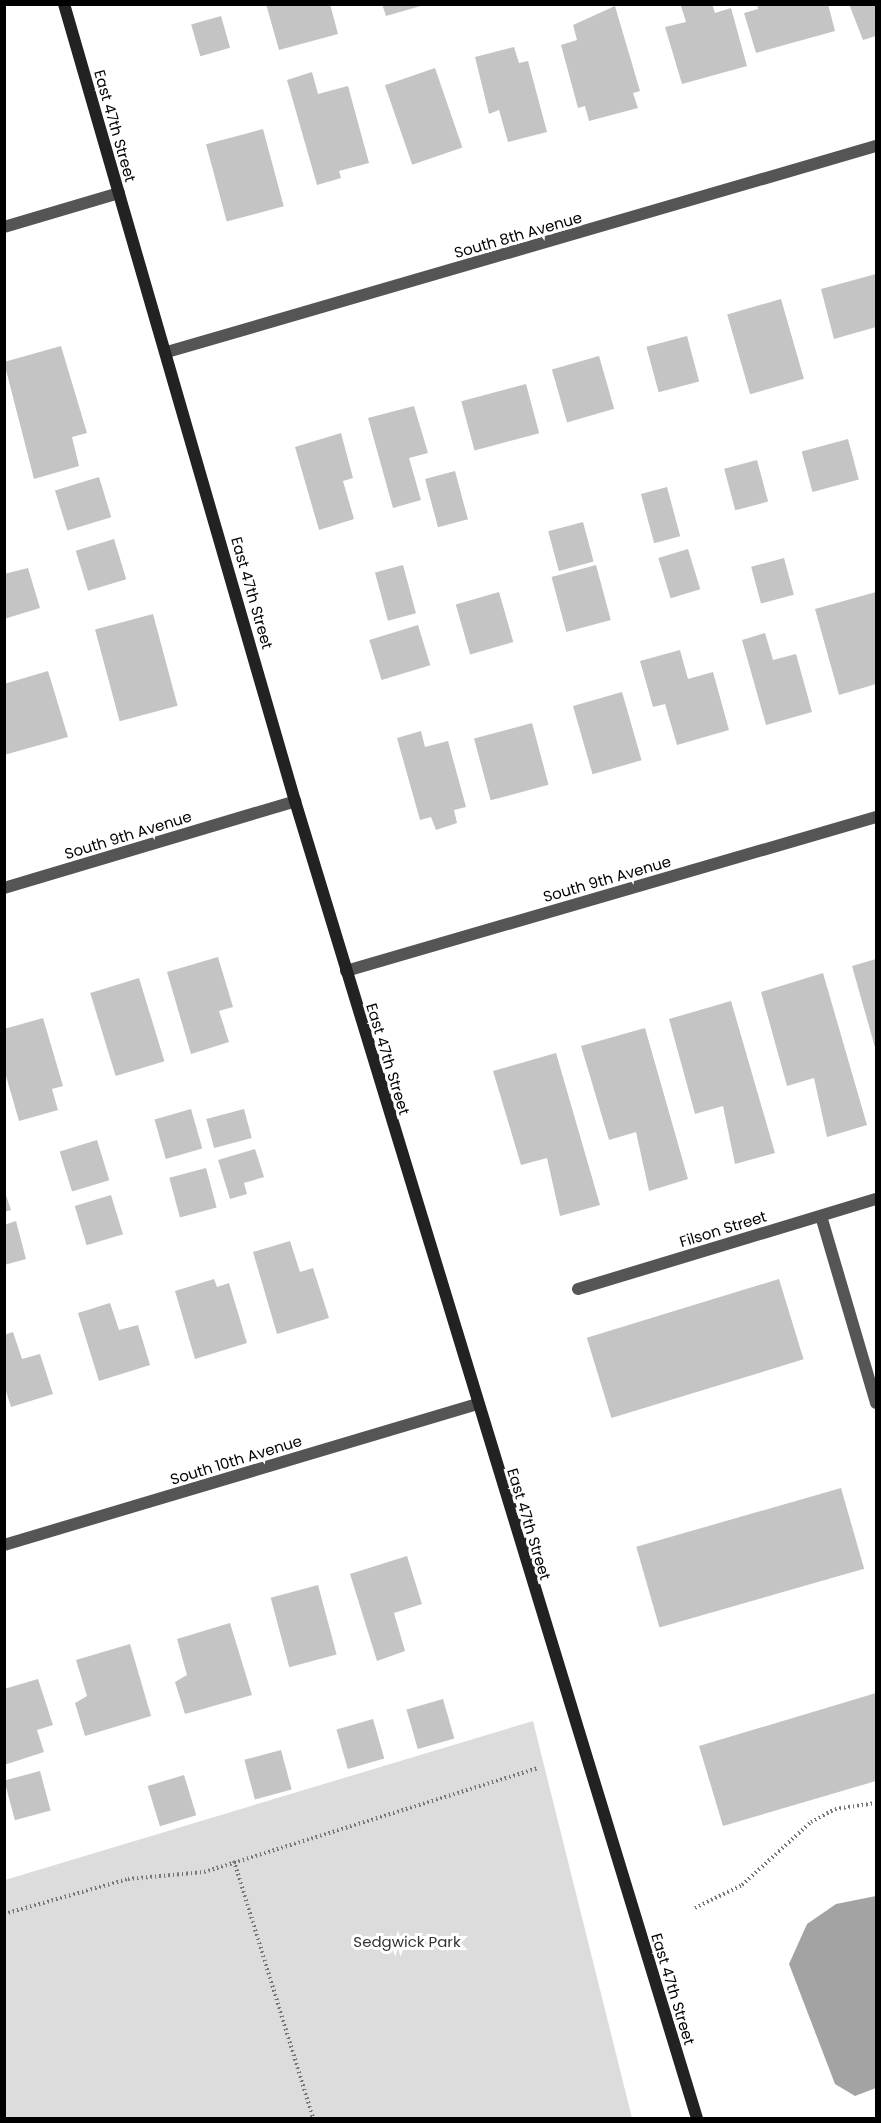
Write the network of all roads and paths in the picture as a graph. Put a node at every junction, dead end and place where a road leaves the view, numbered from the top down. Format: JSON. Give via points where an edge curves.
{"nodes":[{"id":1,"x":64,"y":4,"type":"edge"},
{"id":2,"x":876,"y":146,"type":"edge"},
{"id":3,"x":119,"y":193,"type":"junction"},
{"id":4,"x":4,"y":227,"type":"edge"},
{"id":5,"x":167,"y":352,"type":"junction"},
{"id":6,"x":295,"y":801,"type":"junction"},
{"id":7,"x":876,"y":817,"type":"edge"},
{"id":8,"x":4,"y":888,"type":"edge"},
{"id":9,"x":346,"y":970,"type":"junction"},
{"id":10,"x":876,"y":1199,"type":"edge"},
{"id":11,"x":821,"y":1216,"type":"junction"},
{"id":12,"x":578,"y":1289,"type":"dead end"},
{"id":13,"x":876,"y":1403,"type":"edge"},
{"id":14,"x":476,"y":1404,"type":"junction"},
{"id":15,"x":4,"y":1545,"type":"edge"},
{"id":16,"x":537,"y":1768,"type":"dead end"},
{"id":17,"x":876,"y":1803,"type":"edge"},
{"id":18,"x":234,"y":1861,"type":"junction"},
{"id":19,"x":695,"y":1908,"type":"dead end"},
{"id":20,"x":4,"y":1914,"type":"edge"},
{"id":21,"x":313,"y":2118,"type":"edge"},
{"id":22,"x":697,"y":2118,"type":"edge"}],
"edges":[{"from":1,"to":3,"type":"main road","name":"East 47th Street"},
{"from":2,"to":5,"type":"street","name":"South 8th Avenue"},
{"from":3,"to":4,"type":"street"},
{"from":3,"to":5,"type":"main road","name":"East 47th Street"},
{"from":5,"to":6,"type":"main road","name":"East 47th Street"},
{"from":6,"to":8,"type":"street","name":"South 9th Avenue"},
{"from":6,"to":9,"type":"main road","name":"East 47th Street"},
{"from":7,"to":9,"type":"street","name":"South 9th Avenue"},
{"from":9,"to":14,"type":"main road","name":"East 47th Street"},
{"from":10,"to":11,"type":"street","name":"Filson Street"},
{"from":11,"to":12,"type":"street","name":"Filson Street"},
{"from":11,"to":13,"type":"street"},
{"from":14,"to":15,"type":"street","name":"South 10th Avenue"},
{"from":14,"to":22,"type":"main road","name":"East 47th Street"},
{"from":16,"to":18,"type":"path"},
{"from":17,"to":19,"type":"path","via":[[835,1809],[811,1822],[742,1885]]},
{"from":18,"to":20,"type":"path","via":[[188,1875],[128,1880]]},
{"from":18,"to":21,"type":"path"}]}
